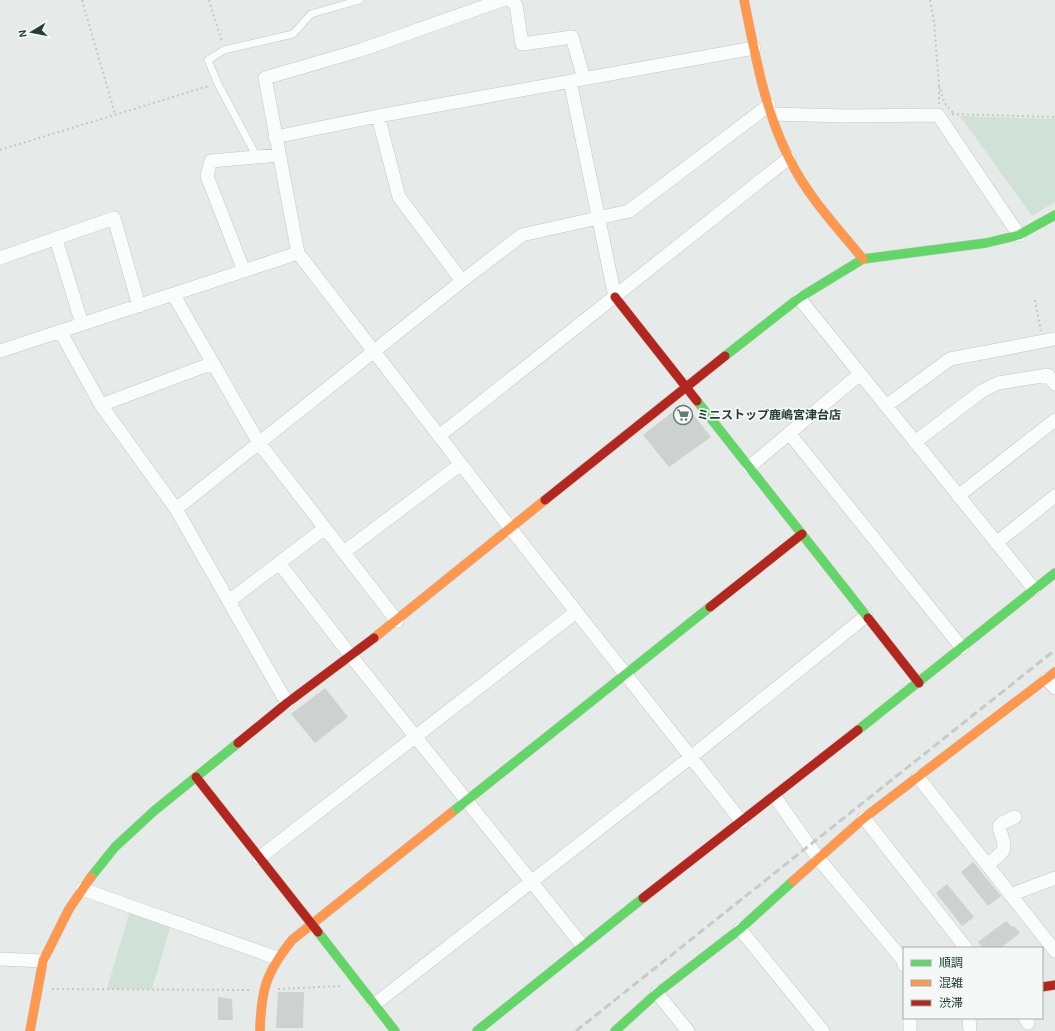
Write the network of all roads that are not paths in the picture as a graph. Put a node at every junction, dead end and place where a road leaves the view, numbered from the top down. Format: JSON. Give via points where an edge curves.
{"nodes":[{"id":1,"x":360,"y":0,"type":"edge"},
{"id":2,"x":502,"y":0,"type":"edge"},
{"id":3,"x":510,"y":0,"type":"edge"},
{"id":4,"x":744,"y":0,"type":"edge"},
{"id":5,"x":754,"y":48,"type":"junction"},
{"id":6,"x":584,"y":79,"type":"junction"},
{"id":7,"x":570,"y":81,"type":"junction"},
{"id":8,"x":770,"y":109,"type":"junction"},
{"id":9,"x":378,"y":116,"type":"junction"},
{"id":10,"x":274,"y":137,"type":"junction"},
{"id":11,"x":279,"y":155,"type":"junction"},
{"id":12,"x":257,"y":156,"type":"junction"},
{"id":13,"x":788,"y":158,"type":"junction"},
{"id":14,"x":1055,"y":215,"type":"edge"},
{"id":15,"x":598,"y":219,"type":"junction"},
{"id":16,"x":1019,"y":234,"type":"junction"},
{"id":17,"x":56,"y":239,"type":"junction"},
{"id":18,"x":298,"y":254,"type":"junction"},
{"id":19,"x":0,"y":258,"type":"edge"},
{"id":20,"x":863,"y":260,"type":"junction"},
{"id":21,"x":244,"y":271,"type":"junction"},
{"id":22,"x":462,"y":281,"type":"junction"},
{"id":23,"x":173,"y":294,"type":"junction"},
{"id":24,"x":615,"y":297,"type":"junction"},
{"id":25,"x":799,"y":298,"type":"junction"},
{"id":26,"x":140,"y":306,"type":"junction"},
{"id":27,"x":82,"y":324,"type":"junction"},
{"id":28,"x":60,"y":331,"type":"junction"},
{"id":29,"x":1049,"y":340,"type":"edge"},
{"id":30,"x":0,"y":351,"type":"edge"},
{"id":31,"x":374,"y":352,"type":"junction"},
{"id":32,"x":213,"y":363,"type":"junction"},
{"id":33,"x":860,"y":374,"type":"junction"},
{"id":34,"x":1055,"y":384,"type":"edge"},
{"id":35,"x":687,"y":388,"type":"junction"},
{"id":36,"x":101,"y":405,"type":"junction"},
{"id":37,"x":886,"y":406,"type":"junction"},
{"id":38,"x":1055,"y":420,"type":"edge"},
{"id":39,"x":789,"y":433,"type":"junction"},
{"id":40,"x":439,"y":436,"type":"junction"},
{"id":41,"x":915,"y":442,"type":"junction"},
{"id":42,"x":259,"y":443,"type":"junction"},
{"id":43,"x":461,"y":464,"type":"junction"},
{"id":44,"x":749,"y":467,"type":"junction"},
{"id":45,"x":958,"y":496,"type":"junction"},
{"id":46,"x":1055,"y":496,"type":"edge"},
{"id":47,"x":176,"y":509,"type":"junction"},
{"id":48,"x":325,"y":528,"type":"junction"},
{"id":49,"x":511,"y":529,"type":"junction"},
{"id":50,"x":802,"y":534,"type":"junction"},
{"id":51,"x":996,"y":543,"type":"junction"},
{"id":52,"x":344,"y":552,"type":"junction"},
{"id":53,"x":279,"y":563,"type":"junction"},
{"id":54,"x":1055,"y":573,"type":"edge"},
{"id":55,"x":1034,"y":589,"type":"junction"},
{"id":56,"x":229,"y":601,"type":"junction"},
{"id":57,"x":576,"y":612,"type":"junction"},
{"id":58,"x":866,"y":616,"type":"junction"},
{"id":59,"x":397,"y":621,"type":"junction"},
{"id":60,"x":962,"y":648,"type":"junction"},
{"id":61,"x":350,"y":656,"type":"junction"},
{"id":62,"x":626,"y":674,"type":"junction"},
{"id":63,"x":1052,"y":680,"type":"edge"},
{"id":64,"x":918,"y":683,"type":"junction"},
{"id":65,"x":288,"y":703,"type":"junction"},
{"id":66,"x":415,"y":737,"type":"junction"},
{"id":67,"x":691,"y":757,"type":"junction"},
{"id":68,"x":196,"y":777,"type":"junction"},
{"id":69,"x":918,"y":777,"type":"junction"},
{"id":70,"x":774,"y":797,"type":"junction"},
{"id":71,"x":466,"y":801,"type":"junction"},
{"id":72,"x":1015,"y":817,"type":"dead end"},
{"id":73,"x":864,"y":818,"type":"junction"},
{"id":74,"x":742,"y":822,"type":"junction"},
{"id":75,"x":260,"y":858,"type":"junction"},
{"id":76,"x":818,"y":858,"type":"junction"},
{"id":77,"x":987,"y":865,"type":"junction"},
{"id":78,"x":1055,"y":878,"type":"edge"},
{"id":79,"x":532,"y":882,"type":"junction"},
{"id":80,"x":82,"y":889,"type":"junction"},
{"id":81,"x":1010,"y":895,"type":"junction"},
{"id":82,"x":311,"y":924,"type":"junction"},
{"id":83,"x":740,"y":929,"type":"junction"},
{"id":84,"x":582,"y":945,"type":"junction"},
{"id":85,"x":965,"y":947,"type":"edge"},
{"id":86,"x":1055,"y":951,"type":"edge"},
{"id":87,"x":277,"y":958,"type":"junction"},
{"id":88,"x":0,"y":960,"type":"edge"},
{"id":89,"x":903,"y":960,"type":"edge"},
{"id":90,"x":43,"y":961,"type":"junction"},
{"id":91,"x":657,"y":992,"type":"junction"},
{"id":92,"x":375,"y":1004,"type":"junction"},
{"id":93,"x":910,"y":1019,"type":"edge"},
{"id":94,"x":970,"y":1019,"type":"edge"},
{"id":95,"x":30,"y":1031,"type":"edge"},
{"id":96,"x":260,"y":1031,"type":"edge"},
{"id":97,"x":395,"y":1031,"type":"edge"},
{"id":98,"x":477,"y":1031,"type":"edge"},
{"id":99,"x":615,"y":1031,"type":"edge"},
{"id":100,"x":688,"y":1031,"type":"edge"},
{"id":101,"x":823,"y":1031,"type":"edge"},
{"id":102,"x":910,"y":1031,"type":"edge"},
{"id":103,"x":970,"y":1031,"type":"edge"}],
"edges":[{"from":1,"to":12,"type":"lane","via":[[311,14],[293,34],[224,50],[208,60],[218,84]]},
{"from":2,"to":10,"type":"street","via":[[361,50],[265,78]]},
{"from":3,"to":6,"type":"street","via":[[516,5],[522,44],[572,37]]},
{"from":4,"to":5,"type":"street"},
{"from":5,"to":6,"type":"street"},
{"from":5,"to":8,"type":"street"},
{"from":6,"to":7,"type":"street"},
{"from":7,"to":9,"type":"street"},
{"from":7,"to":15,"type":"street"},
{"from":8,"to":13,"type":"street"},
{"from":8,"to":15,"type":"street","via":[[629,211]]},
{"from":8,"to":16,"type":"street","via":[[846,116],[938,115]]},
{"from":9,"to":10,"type":"street"},
{"from":9,"to":22,"type":"street","via":[[399,197]]},
{"from":10,"to":11,"type":"street"},
{"from":11,"to":12,"type":"street"},
{"from":11,"to":18,"type":"street"},
{"from":12,"to":21,"type":"street","via":[[211,161],[207,176]]},
{"from":13,"to":20,"type":"street","via":[[811,195]]},
{"from":13,"to":24,"type":"street"},
{"from":14,"to":16,"type":"street"},
{"from":15,"to":22,"type":"street","via":[[522,235]]},
{"from":15,"to":24,"type":"street"},
{"from":16,"to":20,"type":"street","via":[[986,243]]},
{"from":17,"to":19,"type":"street"},
{"from":17,"to":26,"type":"street","via":[[114,218]]},
{"from":17,"to":27,"type":"street"},
{"from":18,"to":21,"type":"street"},
{"from":18,"to":31,"type":"street"},
{"from":20,"to":25,"type":"street"},
{"from":21,"to":23,"type":"street"},
{"from":22,"to":31,"type":"street"},
{"from":23,"to":26,"type":"street"},
{"from":23,"to":32,"type":"street"},
{"from":24,"to":35,"type":"street"},
{"from":24,"to":40,"type":"street"},
{"from":25,"to":33,"type":"street"},
{"from":25,"to":35,"type":"street"},
{"from":26,"to":27,"type":"street"},
{"from":27,"to":28,"type":"street"},
{"from":28,"to":30,"type":"street"},
{"from":28,"to":36,"type":"street"},
{"from":29,"to":37,"type":"street","via":[[950,359]]},
{"from":31,"to":40,"type":"street"},
{"from":31,"to":42,"type":"street"},
{"from":32,"to":36,"type":"street"},
{"from":32,"to":42,"type":"street"},
{"from":33,"to":37,"type":"street"},
{"from":33,"to":39,"type":"street"},
{"from":34,"to":41,"type":"street","via":[[1048,375],[998,383],[982,391]]},
{"from":35,"to":44,"type":"street"},
{"from":35,"to":49,"type":"street"},
{"from":36,"to":47,"type":"street"},
{"from":37,"to":41,"type":"street"},
{"from":38,"to":45,"type":"street"},
{"from":39,"to":44,"type":"street"},
{"from":39,"to":60,"type":"street"},
{"from":40,"to":43,"type":"street"},
{"from":41,"to":45,"type":"street"},
{"from":42,"to":47,"type":"street"},
{"from":42,"to":48,"type":"street"},
{"from":43,"to":49,"type":"street"},
{"from":43,"to":52,"type":"street"},
{"from":44,"to":50,"type":"street"},
{"from":45,"to":51,"type":"street"},
{"from":46,"to":51,"type":"street"},
{"from":47,"to":56,"type":"street"},
{"from":48,"to":52,"type":"street"},
{"from":48,"to":53,"type":"street"},
{"from":49,"to":57,"type":"street"},
{"from":49,"to":59,"type":"street"},
{"from":50,"to":58,"type":"street"},
{"from":50,"to":62,"type":"street"},
{"from":51,"to":55,"type":"street"},
{"from":52,"to":59,"type":"street"},
{"from":53,"to":56,"type":"street"},
{"from":53,"to":61,"type":"street"},
{"from":54,"to":55,"type":"street"},
{"from":55,"to":60,"type":"street"},
{"from":56,"to":65,"type":"street"},
{"from":57,"to":62,"type":"street"},
{"from":57,"to":66,"type":"street"},
{"from":58,"to":64,"type":"street"},
{"from":58,"to":67,"type":"street"},
{"from":59,"to":61,"type":"street"},
{"from":60,"to":64,"type":"street"},
{"from":61,"to":65,"type":"street"},
{"from":61,"to":66,"type":"street"},
{"from":62,"to":67,"type":"street"},
{"from":62,"to":71,"type":"street"},
{"from":63,"to":69,"type":"street"},
{"from":64,"to":70,"type":"street"},
{"from":65,"to":68,"type":"street"},
{"from":66,"to":71,"type":"street"},
{"from":66,"to":75,"type":"street"},
{"from":67,"to":74,"type":"street"},
{"from":67,"to":79,"type":"street"},
{"from":68,"to":75,"type":"street"},
{"from":68,"to":80,"type":"street","via":[[114,847]]},
{"from":69,"to":73,"type":"street"},
{"from":69,"to":77,"type":"street"},
{"from":70,"to":74,"type":"street"},
{"from":70,"to":76,"type":"street"},
{"from":71,"to":79,"type":"street"},
{"from":71,"to":82,"type":"street"},
{"from":72,"to":77,"type":"street","via":[[998,827],[1005,846],[1003,852]]},
{"from":73,"to":76,"type":"street"},
{"from":73,"to":85,"type":"street"},
{"from":74,"to":84,"type":"street"},
{"from":75,"to":82,"type":"street"},
{"from":76,"to":83,"type":"street"},
{"from":76,"to":89,"type":"street"},
{"from":77,"to":81,"type":"street"},
{"from":78,"to":81,"type":"street"},
{"from":79,"to":84,"type":"street"},
{"from":79,"to":92,"type":"street"},
{"from":80,"to":87,"type":"street"},
{"from":80,"to":90,"type":"street"},
{"from":81,"to":86,"type":"street"},
{"from":82,"to":87,"type":"street","via":[[292,940]]},
{"from":82,"to":92,"type":"street"},
{"from":83,"to":91,"type":"street"},
{"from":83,"to":101,"type":"street"},
{"from":84,"to":98,"type":"street"},
{"from":87,"to":96,"type":"street","via":[[266,975],[260,1008]]},
{"from":88,"to":90,"type":"street"},
{"from":90,"to":95,"type":"street"},
{"from":91,"to":99,"type":"street"},
{"from":91,"to":100,"type":"street"},
{"from":92,"to":97,"type":"street"},
{"from":93,"to":102,"type":"street"},
{"from":94,"to":103,"type":"street"}]}
